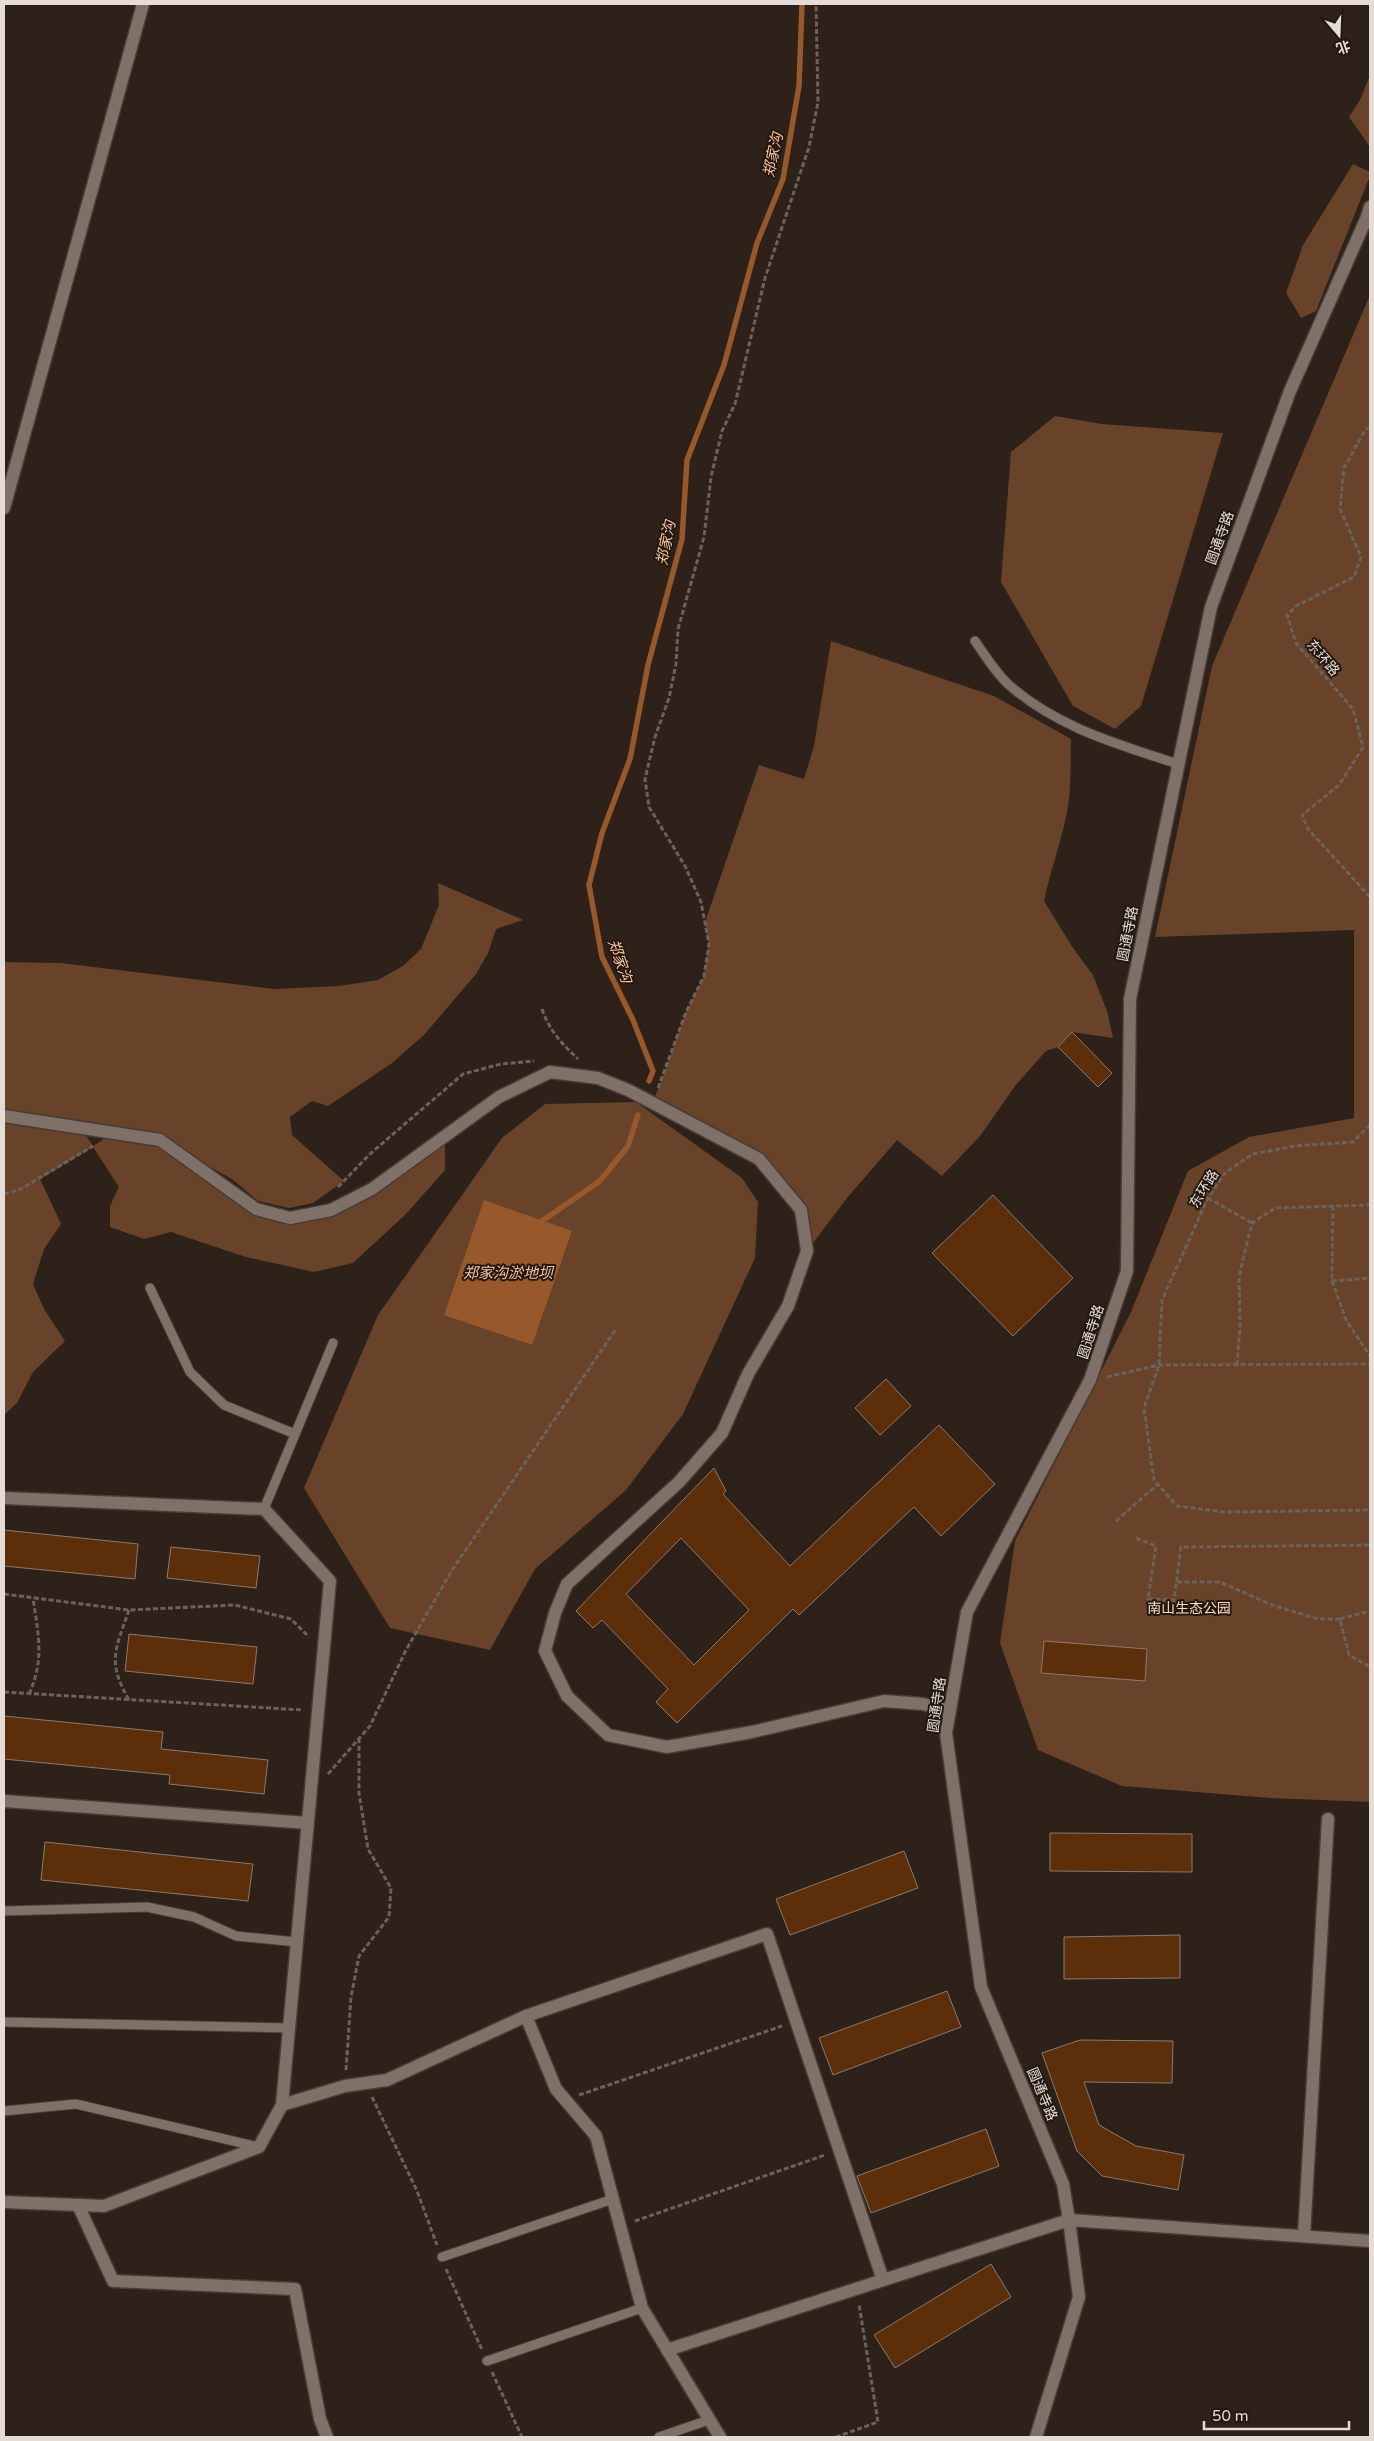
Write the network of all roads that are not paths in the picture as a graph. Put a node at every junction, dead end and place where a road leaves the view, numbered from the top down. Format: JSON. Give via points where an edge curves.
{"nodes":[{"id":1,"x":142,"y":4,"type":"edge"},
{"id":2,"x":1369,"y":212,"type":"edge"},
{"id":3,"x":4,"y":508,"type":"edge"},
{"id":4,"x":975,"y":641,"type":"dead end"},
{"id":5,"x":1178,"y":764,"type":"junction"},
{"id":6,"x":4,"y":1116,"type":"edge"},
{"id":7,"x":150,"y":1288,"type":"dead end"},
{"id":8,"x":333,"y":1343,"type":"dead end"},
{"id":9,"x":295,"y":1434,"type":"junction"},
{"id":10,"x":4,"y":1498,"type":"edge"},
{"id":11,"x":264,"y":1509,"type":"junction"},
{"id":12,"x":950,"y":1711,"type":"junction"},
{"id":13,"x":4,"y":1801,"type":"edge"},
{"id":14,"x":1328,"y":1819,"type":"dead end"},
{"id":15,"x":308,"y":1824,"type":"junction"},
{"id":16,"x":4,"y":1911,"type":"edge"},
{"id":17,"x":297,"y":1942,"type":"junction"},
{"id":18,"x":526,"y":2016,"type":"junction"},
{"id":19,"x":4,"y":2022,"type":"edge"},
{"id":20,"x":289,"y":2028,"type":"junction"},
{"id":21,"x":282,"y":2105,"type":"junction"},
{"id":22,"x":4,"y":2111,"type":"edge"},
{"id":23,"x":259,"y":2147,"type":"junction"},
{"id":24,"x":613,"y":2199,"type":"junction"},
{"id":25,"x":4,"y":2202,"type":"edge"},
{"id":26,"x":78,"y":2205,"type":"junction"},
{"id":27,"x":1069,"y":2220,"type":"junction"},
{"id":28,"x":1304,"y":2236,"type":"junction"},
{"id":29,"x":1370,"y":2241,"type":"edge"},
{"id":30,"x":442,"y":2257,"type":"dead end"},
{"id":31,"x":883,"y":2280,"type":"junction"},
{"id":32,"x":642,"y":2308,"type":"junction"},
{"id":33,"x":667,"y":2350,"type":"junction"},
{"id":34,"x":487,"y":2361,"type":"dead end"},
{"id":35,"x":709,"y":2420,"type":"junction"},
{"id":36,"x":326,"y":2437,"type":"edge"},
{"id":37,"x":659,"y":2437,"type":"edge"},
{"id":38,"x":720,"y":2437,"type":"edge"},
{"id":39,"x":1036,"y":2437,"type":"edge"}],
"edges":[{"from":1,"to":3,"type":"street"},
{"from":2,"to":5,"type":"street","name":"圆通寺路","via":[[1290,391],[1211,607]]},
{"from":4,"to":5,"type":"lane","via":[[1007,683],[1050,716],[1099,738]]},
{"from":5,"to":12,"type":"street","name":"圆通寺路","via":[[1130,999],[1127,1271],[1090,1380],[967,1612]]},
{"from":6,"to":12,"type":"street","via":[[160,1140],[256,1210],[290,1218],[331,1210],[372,1189],[499,1097],[550,1072],[598,1078],[759,1159],[801,1210],[807,1251],[788,1306],[748,1374],[722,1432],[679,1482],[567,1584],[545,1651],[567,1696],[608,1735],[667,1747],[752,1732],[884,1702],[923,1704]]},
{"from":7,"to":9,"type":"lane","via":[[190,1372],[224,1405]]},
{"from":8,"to":9,"type":"lane"},
{"from":9,"to":11,"type":"lane"},
{"from":10,"to":11,"type":"street"},
{"from":11,"to":15,"type":"street","via":[[330,1581]]},
{"from":12,"to":27,"type":"street","name":"圆通寺路","via":[[946,1733],[981,1988],[1063,2184]]},
{"from":13,"to":15,"type":"street"},
{"from":14,"to":28,"type":"street"},
{"from":15,"to":17,"type":"street"},
{"from":16,"to":17,"type":"lane","via":[[148,1907],[194,1917],[236,1936]]},
{"from":17,"to":20,"type":"street"},
{"from":18,"to":21,"type":"street","via":[[387,2080],[345,2086]]},
{"from":18,"to":24,"type":"street","via":[[556,2089],[596,2136]]},
{"from":18,"to":31,"type":"street","via":[[767,1934]]},
{"from":19,"to":20,"type":"lane"},
{"from":20,"to":21,"type":"street"},
{"from":21,"to":23,"type":"street"},
{"from":22,"to":23,"type":"lane","via":[[76,2104]]},
{"from":23,"to":26,"type":"street","via":[[104,2206]]},
{"from":24,"to":30,"type":"lane"},
{"from":24,"to":32,"type":"street"},
{"from":25,"to":26,"type":"street"},
{"from":26,"to":36,"type":"street","via":[[113,2280],[295,2289]]},
{"from":27,"to":28,"type":"street"},
{"from":27,"to":31,"type":"street"},
{"from":27,"to":39,"type":"street","name":"圆通寺路","via":[[1079,2297]]},
{"from":28,"to":29,"type":"street"},
{"from":31,"to":33,"type":"street"},
{"from":32,"to":33,"type":"street"},
{"from":32,"to":34,"type":"lane"},
{"from":33,"to":35,"type":"street"},
{"from":35,"to":37,"type":"lane"},
{"from":35,"to":38,"type":"street"}]}
